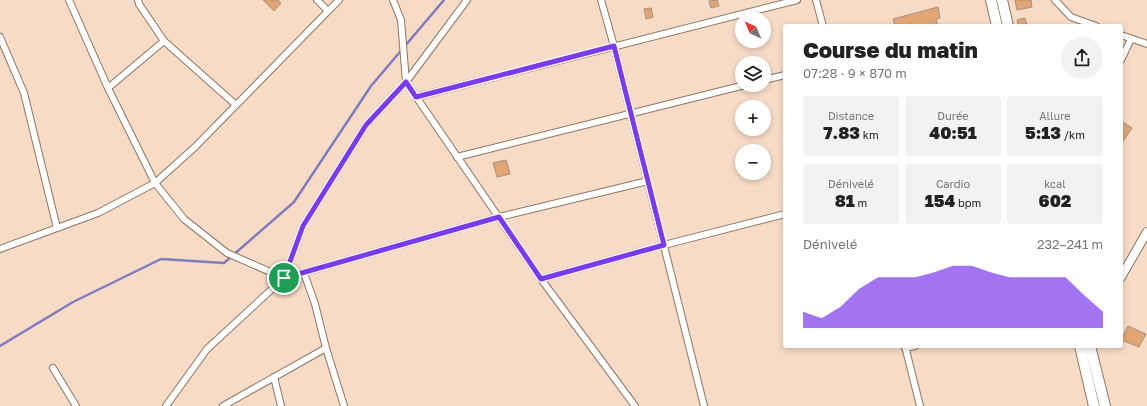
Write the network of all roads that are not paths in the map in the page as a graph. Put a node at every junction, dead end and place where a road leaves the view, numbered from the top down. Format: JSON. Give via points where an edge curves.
{"nodes":[{"id":1,"x":69,"y":0,"type":"edge"},
{"id":2,"x":138,"y":0,"type":"edge"},
{"id":3,"x":317,"y":0,"type":"edge"},
{"id":4,"x":339,"y":0,"type":"edge"},
{"id":5,"x":393,"y":0,"type":"edge"},
{"id":6,"x":467,"y":0,"type":"edge"},
{"id":7,"x":601,"y":0,"type":"edge"},
{"id":8,"x":797,"y":0,"type":"edge"},
{"id":9,"x":816,"y":0,"type":"edge"},
{"id":10,"x":991,"y":0,"type":"edge"},
{"id":11,"x":1002,"y":0,"type":"edge"},
{"id":12,"x":1055,"y":0,"type":"edge"},
{"id":13,"x":328,"y":11,"type":"junction"},
{"id":14,"x":822,"y":24,"type":"edge"},
{"id":15,"x":997,"y":24,"type":"edge"},
{"id":16,"x":1008,"y":24,"type":"edge"},
{"id":17,"x":1090,"y":24,"type":"edge"},
{"id":18,"x":1123,"y":36,"type":"edge"},
{"id":19,"x":0,"y":37,"type":"edge"},
{"id":20,"x":1132,"y":39,"type":"junction"},
{"id":21,"x":164,"y":41,"type":"junction"},
{"id":22,"x":1147,"y":44,"type":"edge"},
{"id":23,"x":614,"y":46,"type":"junction"},
{"id":24,"x":1123,"y":56,"type":"edge"},
{"id":25,"x":783,"y":75,"type":"edge"},
{"id":26,"x":771,"y":78,"type":"edge"},
{"id":27,"x":406,"y":82,"type":"junction"},
{"id":28,"x":735,"y":87,"type":"edge"},
{"id":29,"x":108,"y":88,"type":"junction"},
{"id":30,"x":416,"y":97,"type":"junction"},
{"id":31,"x":236,"y":105,"type":"junction"},
{"id":32,"x":631,"y":113,"type":"junction"},
{"id":33,"x":457,"y":157,"type":"junction"},
{"id":34,"x":648,"y":181,"type":"junction"},
{"id":35,"x":155,"y":183,"type":"junction"},
{"id":36,"x":783,"y":215,"type":"edge"},
{"id":37,"x":499,"y":217,"type":"junction"},
{"id":38,"x":57,"y":228,"type":"junction"},
{"id":39,"x":1147,"y":232,"type":"edge"},
{"id":40,"x":664,"y":245,"type":"junction"},
{"id":41,"x":0,"y":249,"type":"edge"},
{"id":42,"x":304,"y":273,"type":"junction"},
{"id":43,"x":1123,"y":274,"type":"edge"},
{"id":44,"x":284,"y":278,"type":"junction"},
{"id":45,"x":541,"y":279,"type":"junction"},
{"id":46,"x":326,"y":348,"type":"junction"},
{"id":47,"x":905,"y":348,"type":"edge"},
{"id":48,"x":1080,"y":348,"type":"edge"},
{"id":49,"x":1090,"y":348,"type":"edge"},
{"id":50,"x":53,"y":368,"type":"dead end"},
{"id":51,"x":274,"y":377,"type":"junction"},
{"id":52,"x":76,"y":406,"type":"edge"},
{"id":53,"x":166,"y":406,"type":"edge"},
{"id":54,"x":223,"y":406,"type":"edge"},
{"id":55,"x":281,"y":406,"type":"edge"},
{"id":56,"x":344,"y":406,"type":"edge"},
{"id":57,"x":635,"y":406,"type":"edge"},
{"id":58,"x":704,"y":406,"type":"edge"},
{"id":59,"x":920,"y":406,"type":"edge"},
{"id":60,"x":1094,"y":406,"type":"edge"},
{"id":61,"x":1105,"y":406,"type":"edge"}],
"edges":[{"from":1,"to":29,"type":"street"},
{"from":2,"to":21,"type":"street"},
{"from":3,"to":13,"type":"street"},
{"from":4,"to":13,"type":"street"},
{"from":5,"to":27,"type":"street","via":[[401,20]]},
{"from":6,"to":27,"type":"street"},
{"from":7,"to":23,"type":"street"},
{"from":8,"to":23,"type":"street"},
{"from":9,"to":14,"type":"street"},
{"from":10,"to":15,"type":"main road"},
{"from":11,"to":16,"type":"main road"},
{"from":12,"to":17,"type":"street","via":[[1071,17]]},
{"from":13,"to":31,"type":"street"},
{"from":18,"to":20,"type":"street"},
{"from":19,"to":38,"type":"street","via":[[24,93]]},
{"from":20,"to":22,"type":"street"},
{"from":20,"to":24,"type":"street"},
{"from":21,"to":29,"type":"street"},
{"from":21,"to":31,"type":"street"},
{"from":23,"to":30,"type":"street"},
{"from":23,"to":32,"type":"street"},
{"from":25,"to":26,"type":"street"},
{"from":27,"to":30,"type":"street"},
{"from":27,"to":44,"type":"street","via":[[366,125],[303,226]]},
{"from":28,"to":32,"type":"street"},
{"from":29,"to":35,"type":"street"},
{"from":30,"to":33,"type":"street"},
{"from":31,"to":35,"type":"street"},
{"from":32,"to":33,"type":"street"},
{"from":32,"to":34,"type":"street"},
{"from":33,"to":37,"type":"street"},
{"from":34,"to":37,"type":"street"},
{"from":34,"to":40,"type":"street"},
{"from":35,"to":38,"type":"street","via":[[98,213]]},
{"from":35,"to":44,"type":"street","via":[[184,219],[227,253]]},
{"from":36,"to":40,"type":"street"},
{"from":37,"to":42,"type":"street"},
{"from":37,"to":45,"type":"street"},
{"from":38,"to":41,"type":"street"},
{"from":39,"to":43,"type":"street"},
{"from":40,"to":45,"type":"street"},
{"from":40,"to":58,"type":"street"},
{"from":42,"to":44,"type":"street"},
{"from":42,"to":46,"type":"street","via":[[316,304]]},
{"from":44,"to":53,"type":"street","via":[[207,349]]},
{"from":45,"to":57,"type":"street"},
{"from":46,"to":51,"type":"street"},
{"from":46,"to":56,"type":"street"},
{"from":47,"to":59,"type":"street"},
{"from":48,"to":60,"type":"main road"},
{"from":49,"to":61,"type":"main road"},
{"from":50,"to":52,"type":"street"},
{"from":51,"to":54,"type":"street"},
{"from":51,"to":55,"type":"street"}]}
